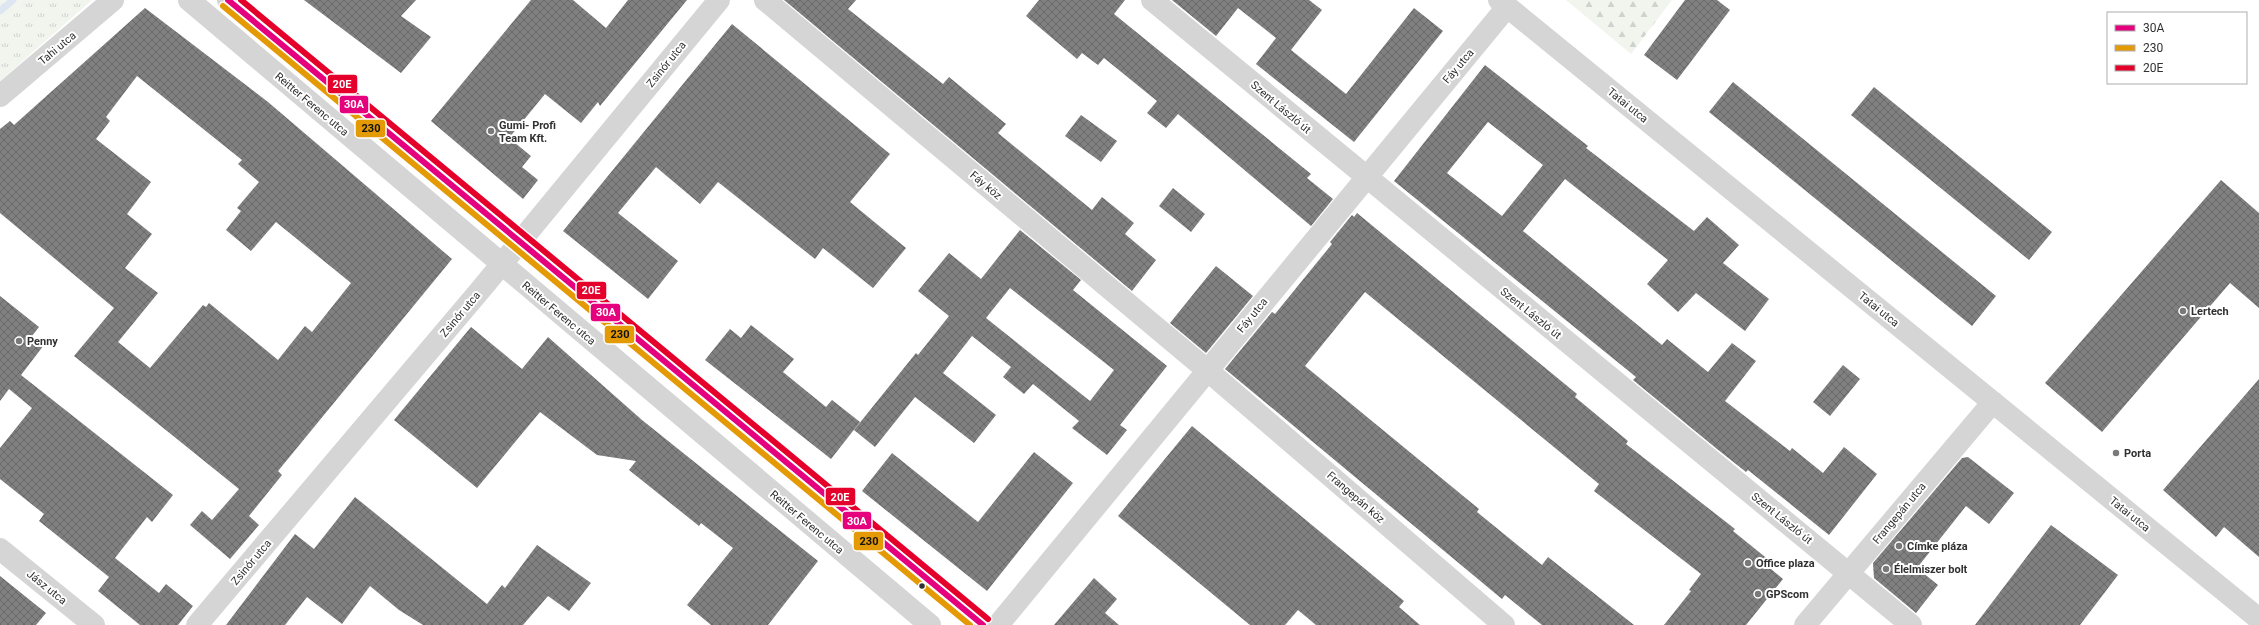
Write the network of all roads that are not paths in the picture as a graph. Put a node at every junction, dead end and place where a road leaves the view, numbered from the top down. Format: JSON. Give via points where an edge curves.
{"nodes":[{"id":1,"x":113,"y":0,"type":"edge"},
{"id":2,"x":189,"y":0,"type":"edge"},
{"id":3,"x":228,"y":0,"type":"edge"},
{"id":4,"x":719,"y":0,"type":"edge"},
{"id":5,"x":764,"y":0,"type":"edge"},
{"id":6,"x":1152,"y":0,"type":"edge"},
{"id":7,"x":1503,"y":4,"type":"edge"},
{"id":8,"x":0,"y":96,"type":"edge"},
{"id":9,"x":1365,"y":177,"type":"junction"},
{"id":10,"x":520,"y":240,"type":"junction"},
{"id":11,"x":501,"y":264,"type":"junction"},
{"id":12,"x":1207,"y":370,"type":"junction"},
{"id":13,"x":1992,"y":402,"type":"junction"},
{"id":14,"x":0,"y":549,"type":"edge"},
{"id":15,"x":1848,"y":573,"type":"junction"},
{"id":16,"x":2259,"y":619,"type":"edge"},
{"id":17,"x":94,"y":625,"type":"edge"},
{"id":18,"x":197,"y":625,"type":"edge"},
{"id":19,"x":930,"y":625,"type":"edge"},
{"id":20,"x":983,"y":625,"type":"edge"},
{"id":21,"x":998,"y":625,"type":"edge"},
{"id":22,"x":1504,"y":625,"type":"edge"},
{"id":23,"x":1805,"y":625,"type":"edge"},
{"id":24,"x":1911,"y":625,"type":"edge"}],
"edges":[{"from":1,"to":8,"type":"street","name":"Tahi utca"},
{"from":2,"to":11,"type":"street","name":"Reitter Ferenc utca"},
{"from":3,"to":10,"type":"street"},
{"from":4,"to":10,"type":"street","name":"Zsinór utca"},
{"from":5,"to":12,"type":"street","name":"Fáy köz"},
{"from":6,"to":9,"type":"street","name":"Szent László út"},
{"from":7,"to":9,"type":"street","name":"Fáy utca"},
{"from":7,"to":13,"type":"street","name":"Tatai utca"},
{"from":9,"to":12,"type":"street","name":"Fáy utca"},
{"from":9,"to":15,"type":"street","name":"Szent László út"},
{"from":10,"to":11,"type":"street","name":"Zsinór utca"},
{"from":10,"to":20,"type":"street"},
{"from":11,"to":18,"type":"street","name":"Zsinór utca"},
{"from":11,"to":19,"type":"street","name":"Reitter Ferenc utca"},
{"from":12,"to":21,"type":"street","name":"Fáy utca"},
{"from":12,"to":22,"type":"street","name":"Frangepán köz"},
{"from":13,"to":15,"type":"street","name":"Frangepán utca"},
{"from":13,"to":16,"type":"street","name":"Tatai utca"},
{"from":14,"to":17,"type":"street","name":"Jász utca"},
{"from":15,"to":23,"type":"street","name":"Frangepán utca"},
{"from":15,"to":24,"type":"street","name":"Szent László út"}]}
